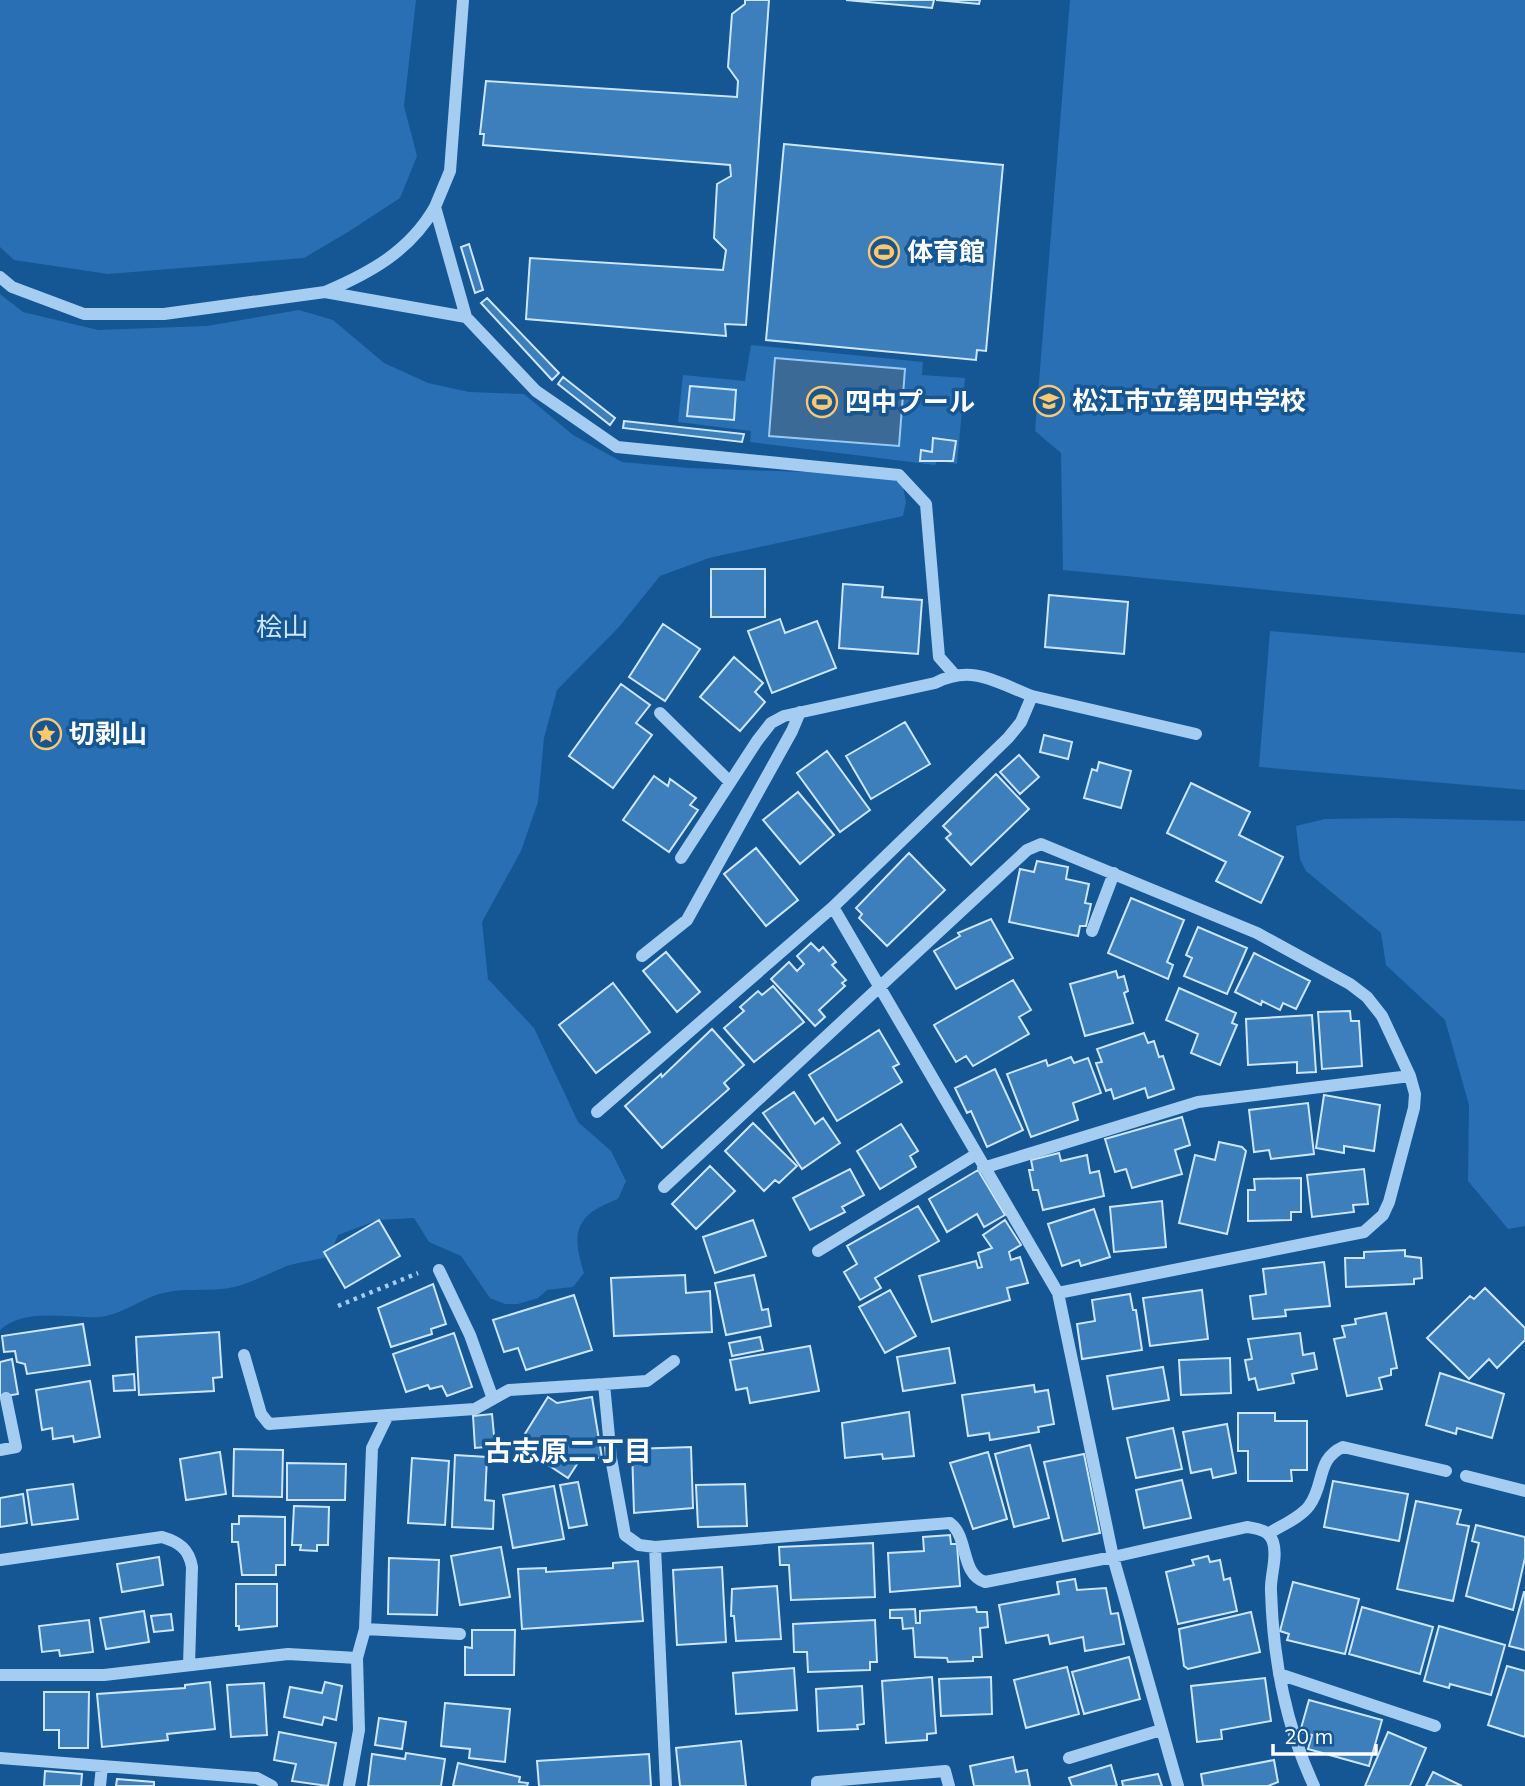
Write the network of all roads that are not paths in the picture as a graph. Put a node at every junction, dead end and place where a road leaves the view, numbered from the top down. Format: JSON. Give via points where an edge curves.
{"nodes":[{"id":1,"x":463,"y":0,"type":"edge"},
{"id":2,"x":435,"y":207,"type":"junction"},
{"id":3,"x":0,"y":277,"type":"edge"},
{"id":4,"x":325,"y":292,"type":"junction"},
{"id":5,"x":466,"y":317,"type":"junction"},
{"id":6,"x":954,"y":674,"type":"junction"},
{"id":7,"x":1032,"y":696,"type":"junction"},
{"id":8,"x":800,"y":712,"type":"junction"},
{"id":9,"x":660,"y":713,"type":"dead end"},
{"id":10,"x":1196,"y":734,"type":"dead end"},
{"id":11,"x":730,"y":782,"type":"junction"},
{"id":12,"x":681,"y":858,"type":"dead end"},
{"id":13,"x":1114,"y":873,"type":"junction"},
{"id":14,"x":833,"y":907,"type":"junction"},
{"id":15,"x":1092,"y":931,"type":"dead end"},
{"id":16,"x":642,"y":956,"type":"dead end"},
{"id":17,"x":878,"y":986,"type":"junction"},
{"id":18,"x":1410,"y":1076,"type":"junction"},
{"id":19,"x":597,"y":1112,"type":"dead end"},
{"id":20,"x":975,"y":1155,"type":"junction"},
{"id":21,"x":983,"y":1168,"type":"junction"},
{"id":22,"x":664,"y":1187,"type":"dead end"},
{"id":23,"x":818,"y":1251,"type":"dead end"},
{"id":24,"x":439,"y":1270,"type":"road end"},
{"id":25,"x":1058,"y":1293,"type":"junction"},
{"id":26,"x":244,"y":1355,"type":"dead end"},
{"id":27,"x":674,"y":1361,"type":"dead end"},
{"id":28,"x":604,"y":1384,"type":"junction"},
{"id":29,"x":6,"y":1398,"type":"dead end"},
{"id":30,"x":493,"y":1399,"type":"junction"},
{"id":31,"x":388,"y":1415,"type":"junction"},
{"id":32,"x":0,"y":1450,"type":"edge"},
{"id":33,"x":1446,"y":1471,"type":"dead end"},
{"id":34,"x":1466,"y":1476,"type":"dead end"},
{"id":35,"x":1525,"y":1491,"type":"edge"},
{"id":36,"x":1268,"y":1534,"type":"junction"},
{"id":37,"x":655,"y":1547,"type":"junction"},
{"id":38,"x":1113,"y":1558,"type":"junction"},
{"id":39,"x":0,"y":1560,"type":"edge"},
{"id":40,"x":365,"y":1629,"type":"junction"},
{"id":41,"x":460,"y":1634,"type":"dead end"},
{"id":42,"x":357,"y":1658,"type":"junction"},
{"id":43,"x":190,"y":1665,"type":"junction"},
{"id":44,"x":1279,"y":1674,"type":"junction"},
{"id":45,"x":0,"y":1675,"type":"edge"},
{"id":46,"x":1436,"y":1726,"type":"dead end"},
{"id":47,"x":1161,"y":1730,"type":"junction"},
{"id":48,"x":0,"y":1758,"type":"edge"},
{"id":49,"x":1069,"y":1758,"type":"dead end"},
{"id":50,"x":102,"y":1766,"type":"junction"},
{"id":51,"x":100,"y":1786,"type":"edge"},
{"id":52,"x":272,"y":1786,"type":"edge"},
{"id":53,"x":349,"y":1786,"type":"edge"},
{"id":54,"x":666,"y":1786,"type":"edge"},
{"id":55,"x":817,"y":1786,"type":"edge"},
{"id":56,"x":949,"y":1786,"type":"edge"},
{"id":57,"x":1178,"y":1786,"type":"edge"},
{"id":58,"x":1314,"y":1786,"type":"edge"}],
"edges":[{"from":1,"to":2,"type":"street","via":[[450,171]]},
{"from":2,"to":4,"type":"street","via":[[424,228],[385,263]]},
{"from":2,"to":5,"type":"street"},
{"from":3,"to":4,"type":"street","via":[[12,287],[84,314],[164,314]]},
{"from":4,"to":5,"type":"street"},
{"from":5,"to":6,"type":"street","via":[[536,391],[617,447],[899,475],[926,504],[939,657]]},
{"from":6,"to":7,"type":"street","via":[[976,675]]},
{"from":6,"to":8,"type":"street","via":[[935,683]]},
{"from":7,"to":10,"type":"street"},
{"from":7,"to":14,"type":"street","via":[[1008,738]]},
{"from":8,"to":11,"type":"street","via":[[771,723]]},
{"from":8,"to":16,"type":"street","via":[[687,920]]},
{"from":9,"to":11,"type":"street"},
{"from":11,"to":12,"type":"street"},
{"from":13,"to":15,"type":"street"},
{"from":13,"to":17,"type":"street","via":[[1049,846],[1034,845]]},
{"from":13,"to":18,"type":"street","via":[[1258,933],[1350,984],[1382,1016]]},
{"from":14,"to":17,"type":"street"},
{"from":14,"to":19,"type":"street"},
{"from":17,"to":20,"type":"street"},
{"from":17,"to":22,"type":"street"},
{"from":18,"to":21,"type":"street","via":[[1198,1102]]},
{"from":18,"to":25,"type":"street","via":[[1414,1108],[1389,1202],[1383,1215],[1364,1232]]},
{"from":20,"to":21,"type":"street"},
{"from":20,"to":23,"type":"street"},
{"from":21,"to":25,"type":"street"},
{"from":24,"to":30,"type":"street"},
{"from":25,"to":38,"type":"street"},
{"from":26,"to":31,"type":"street","via":[[261,1414],[269,1424]]},
{"from":27,"to":28,"type":"street","via":[[648,1381]]},
{"from":28,"to":30,"type":"street","via":[[509,1390]]},
{"from":28,"to":37,"type":"street","via":[[625,1535],[639,1545]]},
{"from":29,"to":32,"type":"street","via":[[16,1447]]},
{"from":30,"to":31,"type":"street","via":[[475,1409]]},
{"from":31,"to":40,"type":"street","via":[[372,1448]]},
{"from":33,"to":36,"type":"street","via":[[1343,1447],[1324,1461],[1310,1505]]},
{"from":34,"to":35,"type":"street"},
{"from":36,"to":38,"type":"street","via":[[1247,1527]]},
{"from":36,"to":44,"type":"street","via":[[1274,1549],[1270,1589]]},
{"from":37,"to":38,"type":"street","via":[[947,1522],[957,1528],[971,1572],[985,1582]]},
{"from":37,"to":54,"type":"street"},
{"from":38,"to":47,"type":"street"},
{"from":39,"to":43,"type":"street","via":[[162,1537],[174,1541],[190,1556],[192,1567]]},
{"from":40,"to":41,"type":"street"},
{"from":40,"to":42,"type":"street"},
{"from":42,"to":43,"type":"street","via":[[288,1654]]},
{"from":42,"to":53,"type":"street","via":[[359,1730]]},
{"from":43,"to":45,"type":"street","via":[[104,1675]]},
{"from":44,"to":46,"type":"street"},
{"from":44,"to":58,"type":"street","via":[[1297,1749]]},
{"from":47,"to":49,"type":"street"},
{"from":47,"to":57,"type":"street"},
{"from":48,"to":50,"type":"street"},
{"from":50,"to":51,"type":"street"},
{"from":50,"to":52,"type":"street","via":[[257,1778]]},
{"from":55,"to":56,"type":"street","via":[[817,1782],[945,1771]]}]}
